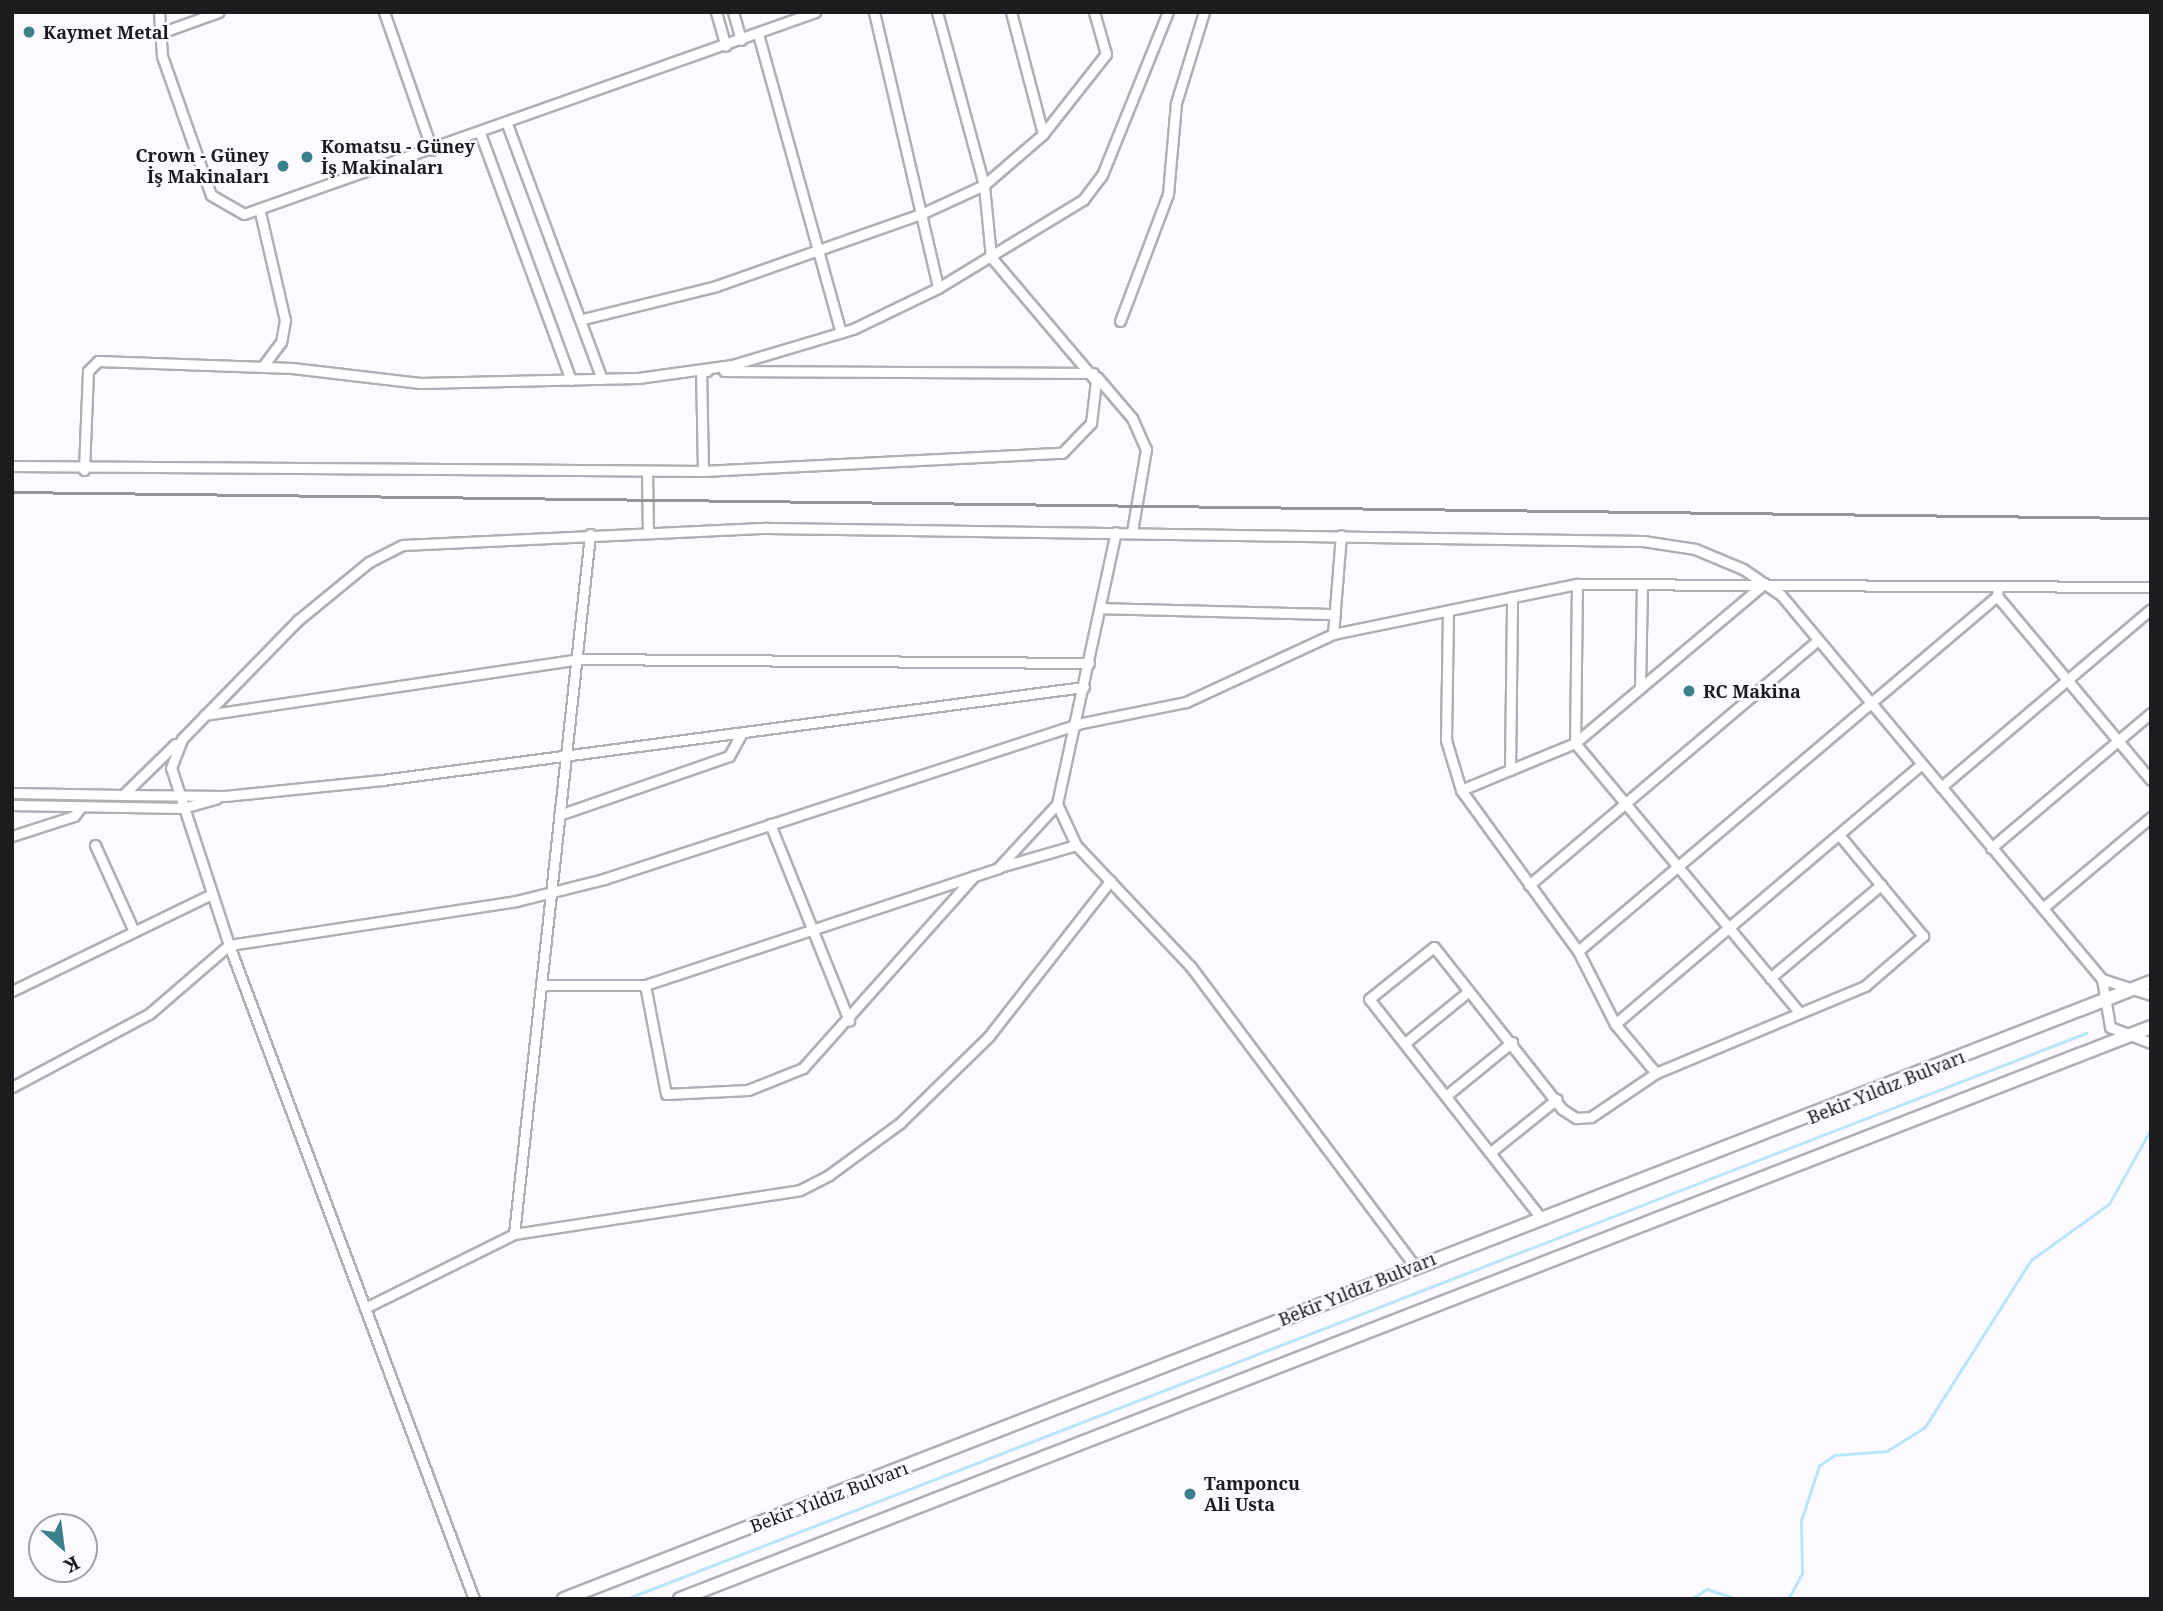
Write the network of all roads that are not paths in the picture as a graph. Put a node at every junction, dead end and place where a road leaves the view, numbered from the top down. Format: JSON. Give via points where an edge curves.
{"nodes":[{"id":1,"x":159,"y":12,"type":"edge"},
{"id":2,"x":219,"y":12,"type":"edge"},
{"id":3,"x":384,"y":12,"type":"edge"},
{"id":4,"x":716,"y":12,"type":"edge"},
{"id":5,"x":733,"y":12,"type":"edge"},
{"id":6,"x":815,"y":12,"type":"edge"},
{"id":7,"x":874,"y":12,"type":"edge"},
{"id":8,"x":937,"y":12,"type":"edge"},
{"id":9,"x":1011,"y":12,"type":"edge"},
{"id":10,"x":1094,"y":12,"type":"edge"},
{"id":11,"x":1168,"y":12,"type":"edge"},
{"id":12,"x":1204,"y":12,"type":"edge"},
{"id":13,"x":163,"y":32,"type":"junction"},
{"id":14,"x":758,"y":34,"type":"junction"},
{"id":15,"x":741,"y":40,"type":"junction"},
{"id":16,"x":726,"y":46,"type":"junction"},
{"id":17,"x":507,"y":124,"type":"junction"},
{"id":18,"x":480,"y":134,"type":"junction"},
{"id":19,"x":1043,"y":134,"type":"junction"},
{"id":20,"x":432,"y":150,"type":"junction"},
{"id":21,"x":984,"y":185,"type":"junction"},
{"id":22,"x":260,"y":212,"type":"junction"},
{"id":23,"x":921,"y":214,"type":"junction"},
{"id":24,"x":818,"y":250,"type":"junction"},
{"id":25,"x":990,"y":257,"type":"junction"},
{"id":26,"x":938,"y":288,"type":"junction"},
{"id":27,"x":583,"y":320,"type":"junction"},
{"id":28,"x":1120,"y":321,"type":"dead end"},
{"id":29,"x":841,"y":333,"type":"junction"},
{"id":30,"x":262,"y":367,"type":"junction"},
{"id":31,"x":701,"y":370,"type":"junction"},
{"id":32,"x":1093,"y":373,"type":"junction"},
{"id":33,"x":601,"y":379,"type":"junction"},
{"id":34,"x":571,"y":380,"type":"junction"},
{"id":35,"x":12,"y":466,"type":"edge"},
{"id":36,"x":84,"y":470,"type":"junction"},
{"id":37,"x":647,"y":471,"type":"junction"},
{"id":38,"x":703,"y":471,"type":"junction"},
{"id":39,"x":648,"y":532,"type":"junction"},
{"id":40,"x":1115,"y":532,"type":"junction"},
{"id":41,"x":1132,"y":532,"type":"junction"},
{"id":42,"x":590,"y":534,"type":"junction"},
{"id":43,"x":1341,"y":535,"type":"junction"},
{"id":44,"x":1765,"y":583,"type":"junction"},
{"id":45,"x":1577,"y":584,"type":"junction"},
{"id":46,"x":1642,"y":587,"type":"junction"},
{"id":47,"x":2151,"y":587,"type":"edge"},
{"id":48,"x":1998,"y":591,"type":"junction"},
{"id":49,"x":1512,"y":597,"type":"junction"},
{"id":50,"x":1100,"y":608,"type":"junction"},
{"id":51,"x":2151,"y":609,"type":"edge"},
{"id":52,"x":1448,"y":612,"type":"junction"},
{"id":53,"x":1335,"y":614,"type":"junction"},
{"id":54,"x":1333,"y":634,"type":"junction"},
{"id":55,"x":1818,"y":640,"type":"junction"},
{"id":56,"x":579,"y":659,"type":"junction"},
{"id":57,"x":1089,"y":663,"type":"junction"},
{"id":58,"x":2067,"y":680,"type":"junction"},
{"id":59,"x":1084,"y":687,"type":"junction"},
{"id":60,"x":1640,"y":688,"type":"junction"},
{"id":61,"x":1871,"y":703,"type":"junction"},
{"id":62,"x":2151,"y":713,"type":"edge"},
{"id":63,"x":205,"y":715,"type":"junction"},
{"id":64,"x":1077,"y":724,"type":"junction"},
{"id":65,"x":742,"y":733,"type":"junction"},
{"id":66,"x":182,"y":739,"type":"junction"},
{"id":67,"x":2118,"y":741,"type":"junction"},
{"id":68,"x":1575,"y":743,"type":"junction"},
{"id":69,"x":569,"y":756,"type":"junction"},
{"id":70,"x":1922,"y":764,"type":"junction"},
{"id":71,"x":1510,"y":770,"type":"junction"},
{"id":72,"x":2151,"y":780,"type":"edge"},
{"id":73,"x":1941,"y":787,"type":"junction"},
{"id":74,"x":1461,"y":790,"type":"junction"},
{"id":75,"x":12,"y":793,"type":"edge"},
{"id":76,"x":178,"y":793,"type":"junction"},
{"id":77,"x":123,"y":794,"type":"junction"},
{"id":78,"x":226,"y":796,"type":"junction"},
{"id":79,"x":1057,"y":804,"type":"junction"},
{"id":80,"x":1625,"y":804,"type":"junction"},
{"id":81,"x":12,"y":805,"type":"edge"},
{"id":82,"x":81,"y":807,"type":"junction"},
{"id":83,"x":183,"y":808,"type":"junction"},
{"id":84,"x":559,"y":816,"type":"junction"},
{"id":85,"x":2151,"y":817,"type":"edge"},
{"id":86,"x":770,"y":824,"type":"junction"},
{"id":87,"x":1839,"y":835,"type":"junction"},
{"id":88,"x":12,"y":836,"type":"edge"},
{"id":89,"x":96,"y":845,"type":"dead end"},
{"id":90,"x":1076,"y":845,"type":"junction"},
{"id":91,"x":1991,"y":848,"type":"junction"},
{"id":92,"x":1677,"y":866,"type":"junction"},
{"id":93,"x":998,"y":868,"type":"junction"},
{"id":94,"x":975,"y":875,"type":"junction"},
{"id":95,"x":1110,"y":881,"type":"junction"},
{"id":96,"x":1529,"y":885,"type":"junction"},
{"id":97,"x":1881,"y":885,"type":"junction"},
{"id":98,"x":212,"y":894,"type":"junction"},
{"id":99,"x":547,"y":894,"type":"junction"},
{"id":100,"x":2044,"y":907,"type":"junction"},
{"id":101,"x":1729,"y":928,"type":"junction"},
{"id":102,"x":133,"y":929,"type":"junction"},
{"id":103,"x":811,"y":930,"type":"junction"},
{"id":104,"x":229,"y":945,"type":"junction"},
{"id":105,"x":1578,"y":951,"type":"junction"},
{"id":106,"x":1770,"y":978,"type":"junction"},
{"id":107,"x":2102,"y":979,"type":"junction"},
{"id":108,"x":2151,"y":982,"type":"edge"},
{"id":109,"x":545,"y":985,"type":"junction"},
{"id":110,"x":645,"y":985,"type":"junction"},
{"id":111,"x":2136,"y":988,"type":"junction"},
{"id":112,"x":12,"y":990,"type":"edge"},
{"id":113,"x":1469,"y":991,"type":"junction"},
{"id":114,"x":2151,"y":995,"type":"edge"},
{"id":115,"x":2105,"y":999,"type":"junction"},
{"id":116,"x":1798,"y":1011,"type":"junction"},
{"id":117,"x":849,"y":1021,"type":"junction"},
{"id":118,"x":1615,"y":1024,"type":"junction"},
{"id":119,"x":2151,"y":1027,"type":"edge"},
{"id":120,"x":2127,"y":1037,"type":"junction"},
{"id":121,"x":1512,"y":1042,"type":"junction"},
{"id":122,"x":2151,"y":1042,"type":"edge"},
{"id":123,"x":1405,"y":1043,"type":"junction"},
{"id":124,"x":1656,"y":1073,"type":"junction"},
{"id":125,"x":12,"y":1087,"type":"edge"},
{"id":126,"x":1447,"y":1095,"type":"junction"},
{"id":127,"x":1557,"y":1099,"type":"junction"},
{"id":128,"x":1492,"y":1151,"type":"junction"},
{"id":129,"x":1541,"y":1218,"type":"junction"},
{"id":130,"x":514,"y":1234,"type":"junction"},
{"id":131,"x":1415,"y":1266,"type":"junction"},
{"id":132,"x":365,"y":1308,"type":"junction"},
{"id":133,"x":474,"y":1599,"type":"edge"},
{"id":134,"x":564,"y":1599,"type":"edge"},
{"id":135,"x":681,"y":1599,"type":"edge"}],
"edges":[{"from":1,"to":13,"type":"street"},
{"from":2,"to":13,"type":"street"},
{"from":3,"to":20,"type":"street"},
{"from":4,"to":16,"type":"street"},
{"from":5,"to":15,"type":"street"},
{"from":6,"to":14,"type":"street"},
{"from":7,"to":23,"type":"street"},
{"from":8,"to":21,"type":"street"},
{"from":9,"to":19,"type":"street"},
{"from":10,"to":19,"type":"street","via":[[1106,54]]},
{"from":11,"to":25,"type":"street","via":[[1096,184],[1068,213]]},
{"from":12,"to":28,"type":"street","via":[[1175,103],[1168,194]]},
{"from":13,"to":22,"type":"street","via":[[162,56],[211,195],[237,213]]},
{"from":14,"to":15,"type":"street"},
{"from":14,"to":24,"type":"street"},
{"from":15,"to":16,"type":"street"},
{"from":16,"to":17,"type":"street"},
{"from":17,"to":18,"type":"street"},
{"from":17,"to":27,"type":"street"},
{"from":18,"to":20,"type":"street"},
{"from":18,"to":34,"type":"street"},
{"from":19,"to":21,"type":"street"},
{"from":20,"to":22,"type":"street"},
{"from":21,"to":23,"type":"street"},
{"from":21,"to":25,"type":"street"},
{"from":22,"to":30,"type":"street","via":[[285,320],[277,349]]},
{"from":23,"to":24,"type":"street"},
{"from":23,"to":26,"type":"street"},
{"from":24,"to":27,"type":"street","via":[[716,286]]},
{"from":24,"to":29,"type":"street"},
{"from":25,"to":26,"type":"street"},
{"from":25,"to":32,"type":"street"},
{"from":26,"to":29,"type":"street"},
{"from":27,"to":33,"type":"street"},
{"from":29,"to":31,"type":"street"},
{"from":30,"to":34,"type":"street","via":[[421,383]]},
{"from":30,"to":36,"type":"street","via":[[94,362],[88,371]]},
{"from":31,"to":32,"type":"street"},
{"from":31,"to":33,"type":"street"},
{"from":31,"to":38,"type":"street"},
{"from":32,"to":38,"type":"street","via":[[1098,398],[1091,423],[1055,457]]},
{"from":32,"to":41,"type":"street","via":[[1144,442]]},
{"from":33,"to":34,"type":"street"},
{"from":35,"to":36,"type":"street"},
{"from":36,"to":37,"type":"street"},
{"from":37,"to":38,"type":"street"},
{"from":37,"to":39,"type":"street"},
{"from":39,"to":40,"type":"street"},
{"from":39,"to":42,"type":"street"},
{"from":40,"to":41,"type":"street"},
{"from":40,"to":50,"type":"street"},
{"from":41,"to":43,"type":"street"},
{"from":42,"to":56,"type":"street"},
{"from":42,"to":63,"type":"street","via":[[430,540],[390,550],[297,621]]},
{"from":43,"to":44,"type":"street","via":[[1661,542],[1711,554]]},
{"from":43,"to":53,"type":"street"},
{"from":44,"to":46,"type":"street"},
{"from":44,"to":48,"type":"street"},
{"from":44,"to":55,"type":"street"},
{"from":44,"to":60,"type":"street"},
{"from":45,"to":46,"type":"street"},
{"from":45,"to":49,"type":"street"},
{"from":45,"to":68,"type":"street"},
{"from":46,"to":60,"type":"street"},
{"from":47,"to":48,"type":"street"},
{"from":48,"to":58,"type":"street"},
{"from":48,"to":61,"type":"street"},
{"from":49,"to":52,"type":"street"},
{"from":49,"to":71,"type":"street"},
{"from":50,"to":53,"type":"street"},
{"from":50,"to":57,"type":"street"},
{"from":51,"to":58,"type":"street"},
{"from":52,"to":54,"type":"street"},
{"from":52,"to":74,"type":"street","via":[[1446,740]]},
{"from":53,"to":54,"type":"street"},
{"from":54,"to":64,"type":"street","via":[[1186,702]]},
{"from":55,"to":61,"type":"street"},
{"from":55,"to":80,"type":"street"},
{"from":56,"to":57,"type":"street"},
{"from":56,"to":63,"type":"street"},
{"from":56,"to":69,"type":"street"},
{"from":57,"to":59,"type":"street"},
{"from":58,"to":67,"type":"street"},
{"from":58,"to":73,"type":"street"},
{"from":59,"to":64,"type":"street"},
{"from":59,"to":65,"type":"street"},
{"from":60,"to":68,"type":"street"},
{"from":61,"to":70,"type":"street"},
{"from":61,"to":92,"type":"street"},
{"from":62,"to":67,"type":"street"},
{"from":63,"to":66,"type":"street"},
{"from":64,"to":79,"type":"street"},
{"from":64,"to":86,"type":"street"},
{"from":65,"to":69,"type":"street"},
{"from":65,"to":84,"type":"street","via":[[730,756]]},
{"from":66,"to":76,"type":"street","via":[[171,763]]},
{"from":66,"to":77,"type":"street"},
{"from":67,"to":72,"type":"street"},
{"from":67,"to":91,"type":"street"},
{"from":68,"to":71,"type":"street"},
{"from":68,"to":80,"type":"street"},
{"from":69,"to":78,"type":"street"},
{"from":69,"to":84,"type":"street"},
{"from":70,"to":73,"type":"street"},
{"from":70,"to":87,"type":"street"},
{"from":71,"to":74,"type":"street"},
{"from":73,"to":91,"type":"street"},
{"from":74,"to":96,"type":"street"},
{"from":75,"to":77,"type":"street"},
{"from":76,"to":77,"type":"street"},
{"from":76,"to":78,"type":"street"},
{"from":76,"to":83,"type":"street"},
{"from":78,"to":83,"type":"street"},
{"from":79,"to":90,"type":"street"},
{"from":79,"to":93,"type":"street"},
{"from":80,"to":92,"type":"street"},
{"from":80,"to":96,"type":"street"},
{"from":81,"to":82,"type":"street"},
{"from":82,"to":83,"type":"street"},
{"from":82,"to":88,"type":"street","via":[[74,817]]},
{"from":83,"to":98,"type":"street"},
{"from":84,"to":99,"type":"street"},
{"from":85,"to":100,"type":"street"},
{"from":86,"to":99,"type":"street"},
{"from":86,"to":103,"type":"street"},
{"from":87,"to":97,"type":"street"},
{"from":87,"to":101,"type":"street"},
{"from":89,"to":102,"type":"street"},
{"from":90,"to":93,"type":"street"},
{"from":90,"to":95,"type":"street"},
{"from":91,"to":100,"type":"street"},
{"from":92,"to":101,"type":"street"},
{"from":92,"to":105,"type":"street"},
{"from":93,"to":94,"type":"street"},
{"from":94,"to":103,"type":"street"},
{"from":94,"to":117,"type":"street"},
{"from":95,"to":130,"type":"street","via":[[989,1036],[893,1129],[829,1175],[800,1190]]},
{"from":95,"to":131,"type":"street","via":[[1191,967]]},
{"from":96,"to":105,"type":"street"},
{"from":97,"to":106,"type":"street"},
{"from":97,"to":116,"type":"street","via":[[1923,936],[1865,986]]},
{"from":98,"to":102,"type":"street"},
{"from":98,"to":104,"type":"street"},
{"from":99,"to":104,"type":"street"},
{"from":99,"to":109,"type":"street"},
{"from":100,"to":107,"type":"street"},
{"from":101,"to":106,"type":"street"},
{"from":101,"to":118,"type":"street"},
{"from":102,"to":112,"type":"street"},
{"from":103,"to":110,"type":"street"},
{"from":103,"to":117,"type":"street"},
{"from":104,"to":125,"type":"street","via":[[149,1014]]},
{"from":104,"to":132,"type":"street"},
{"from":105,"to":118,"type":"street"},
{"from":106,"to":116,"type":"street"},
{"from":107,"to":111,"type":"street"},
{"from":107,"to":115,"type":"street"},
{"from":108,"to":111,"type":"main road","name":"Bekir Yıldız Bulvarı"},
{"from":109,"to":110,"type":"street"},
{"from":109,"to":130,"type":"street"},
{"from":110,"to":117,"type":"street","via":[[666,1094],[748,1090],[803,1068]]},
{"from":111,"to":114,"type":"street"},
{"from":111,"to":115,"type":"main road","name":"Bekir Yıldız Bulvarı"},
{"from":113,"to":121,"type":"street"},
{"from":113,"to":123,"type":"street"},
{"from":113,"to":123,"type":"street","via":[[1433,947],[1369,999]]},
{"from":115,"to":120,"type":"street","via":[[2110,1027]]},
{"from":115,"to":129,"type":"main road","name":"Bekir Yıldız Bulvarı"},
{"from":116,"to":124,"type":"street"},
{"from":118,"to":124,"type":"street"},
{"from":119,"to":120,"type":"main road"},
{"from":120,"to":122,"type":"street"},
{"from":120,"to":135,"type":"main road"},
{"from":121,"to":126,"type":"street"},
{"from":121,"to":127,"type":"street"},
{"from":123,"to":126,"type":"street"},
{"from":124,"to":127,"type":"street","via":[[1647,1085],[1586,1119],[1566,1113]]},
{"from":126,"to":128,"type":"street"},
{"from":127,"to":128,"type":"street"},
{"from":128,"to":129,"type":"street"},
{"from":129,"to":131,"type":"main road","name":"Bekir Yıldız Bulvarı"},
{"from":130,"to":132,"type":"street"},
{"from":131,"to":134,"type":"main road","name":"Bekir Yıldız Bulvarı"},
{"from":132,"to":133,"type":"street"}]}
